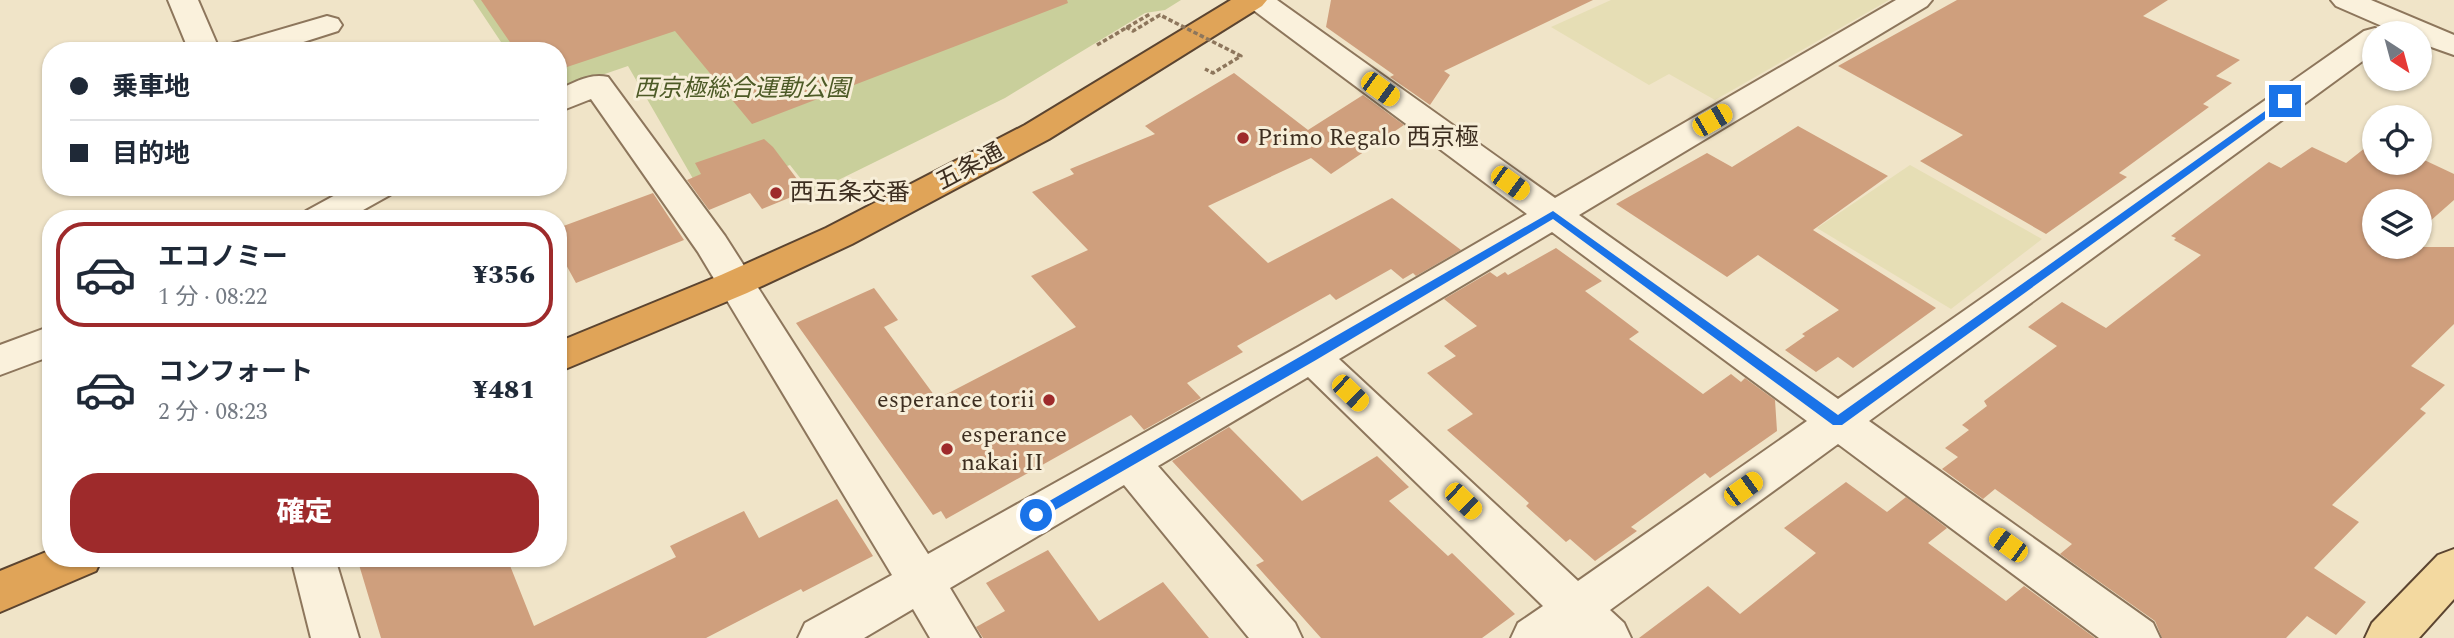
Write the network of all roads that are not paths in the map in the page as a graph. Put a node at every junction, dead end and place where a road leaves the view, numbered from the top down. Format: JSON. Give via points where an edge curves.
{"nodes":[{"id":1,"x":183,"y":0,"type":"edge"},
{"id":2,"x":1255,"y":0,"type":"edge"},
{"id":3,"x":1917,"y":0,"type":"edge"},
{"id":4,"x":2346,"y":0,"type":"edge"},
{"id":5,"x":2372,"y":21,"type":"edge"},
{"id":6,"x":327,"y":25,"type":"edge"},
{"id":7,"x":2432,"y":41,"type":"edge"},
{"id":8,"x":201,"y":42,"type":"edge"},
{"id":9,"x":271,"y":42,"type":"edge"},
{"id":10,"x":2362,"y":45,"type":"edge"},
{"id":11,"x":2454,"y":46,"type":"edge"},
{"id":12,"x":567,"y":98,"type":"edge"},
{"id":13,"x":361,"y":196,"type":"edge"},
{"id":14,"x":336,"y":210,"type":"edge"},
{"id":15,"x":1553,"y":214,"type":"junction"},
{"id":16,"x":734,"y":284,"type":"junction"},
{"id":17,"x":42,"y":344,"type":"edge"},
{"id":18,"x":567,"y":354,"type":"edge"},
{"id":19,"x":1312,"y":357,"type":"junction"},
{"id":20,"x":0,"y":361,"type":"edge"},
{"id":21,"x":1838,"y":421,"type":"junction"},
{"id":22,"x":1129,"y":461,"type":"junction"},
{"id":23,"x":59,"y":567,"type":"edge"},
{"id":24,"x":315,"y":567,"type":"edge"},
{"id":25,"x":2454,"y":568,"type":"edge"},
{"id":26,"x":921,"y":581,"type":"junction"},
{"id":27,"x":0,"y":592,"type":"edge"},
{"id":28,"x":1576,"y":608,"type":"junction"},
{"id":29,"x":335,"y":638,"type":"edge"},
{"id":30,"x":822,"y":638,"type":"edge"},
{"id":31,"x":956,"y":638,"type":"edge"},
{"id":32,"x":1278,"y":638,"type":"edge"},
{"id":33,"x":1535,"y":638,"type":"edge"},
{"id":34,"x":1607,"y":638,"type":"edge"},
{"id":35,"x":2136,"y":638,"type":"edge"},
{"id":36,"x":2389,"y":638,"type":"edge"}],
"edges":[{"from":1,"to":8,"type":"street"},
{"from":2,"to":15,"type":"street"},
{"from":2,"to":16,"type":"highway","name":"五条通","via":[[1037,132],[839,236]]},
{"from":3,"to":15,"type":"street"},
{"from":4,"to":5,"type":"street"},
{"from":6,"to":9,"type":"street"},
{"from":7,"to":11,"type":"street"},
{"from":10,"to":21,"type":"street"},
{"from":12,"to":16,"type":"street","via":[[597,84],[712,245]]},
{"from":13,"to":14,"type":"street"},
{"from":15,"to":19,"type":"street"},
{"from":15,"to":21,"type":"street"},
{"from":16,"to":18,"type":"highway","name":"五条通"},
{"from":16,"to":26,"type":"street"},
{"from":17,"to":20,"type":"street"},
{"from":19,"to":22,"type":"street"},
{"from":19,"to":28,"type":"street"},
{"from":21,"to":28,"type":"street"},
{"from":21,"to":35,"type":"street"},
{"from":22,"to":26,"type":"street"},
{"from":22,"to":32,"type":"street"},
{"from":23,"to":27,"type":"highway"},
{"from":24,"to":29,"type":"street"},
{"from":25,"to":36,"type":"main road"},
{"from":26,"to":30,"type":"street"},
{"from":26,"to":31,"type":"street"},
{"from":28,"to":33,"type":"street"},
{"from":28,"to":34,"type":"street"}]}
